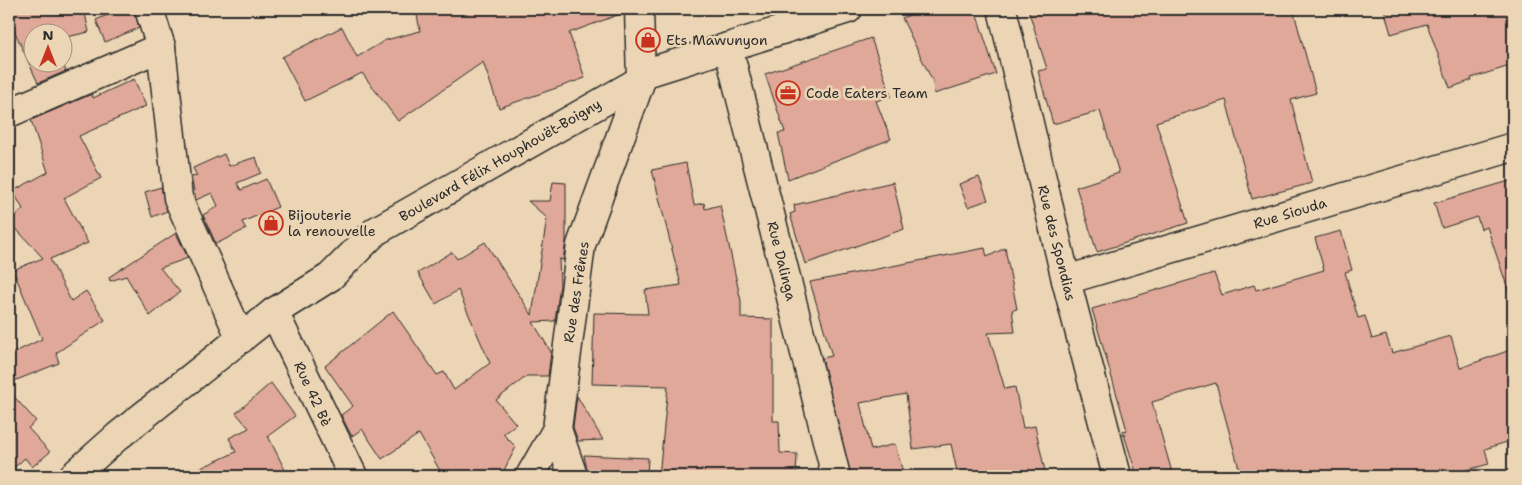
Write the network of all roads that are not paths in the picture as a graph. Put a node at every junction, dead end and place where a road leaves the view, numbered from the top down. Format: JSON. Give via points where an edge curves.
{"nodes":[{"id":1,"x":149,"y":9,"type":"edge"},
{"id":2,"x":639,"y":9,"type":"edge"},
{"id":3,"x":848,"y":9,"type":"edge"},
{"id":4,"x":1002,"y":9,"type":"edge"},
{"id":5,"x":728,"y":46,"type":"junction"},
{"id":6,"x":161,"y":48,"type":"junction"},
{"id":7,"x":641,"y":80,"type":"junction"},
{"id":8,"x":9,"y":113,"type":"edge"},
{"id":9,"x":1513,"y":147,"type":"edge"},
{"id":10,"x":1066,"y":280,"type":"junction"},
{"id":11,"x":274,"y":312,"type":"junction"},
{"id":12,"x":241,"y":339,"type":"junction"},
{"id":13,"x":557,"y":429,"type":"junction"},
{"id":14,"x":72,"y":476,"type":"edge"},
{"id":15,"x":353,"y":476,"type":"edge"},
{"id":16,"x":530,"y":476,"type":"edge"},
{"id":17,"x":573,"y":476,"type":"edge"},
{"id":18,"x":836,"y":476,"type":"edge"},
{"id":19,"x":1118,"y":476,"type":"edge"}],
"edges":[{"from":1,"to":6,"type":"street"},
{"from":2,"to":7,"type":"street"},
{"from":3,"to":5,"type":"street","name":"Boulevard Félix Houphouët-Boigny"},
{"from":4,"to":10,"type":"street","name":"Rue des Spondias"},
{"from":5,"to":7,"type":"street","name":"Boulevard Félix Houphouët-Boigny","via":[[643,74]]},
{"from":5,"to":18,"type":"street","name":"Rue Dalinga"},
{"from":6,"to":8,"type":"street"},
{"from":6,"to":12,"type":"street","via":[[178,198]]},
{"from":7,"to":11,"type":"street","name":"Boulevard Félix Houphouët-Boigny","via":[[376,231],[330,277]]},
{"from":7,"to":13,"type":"street","name":"Rue des Frênes","via":[[582,245]]},
{"from":9,"to":10,"type":"street","name":"Rue Siouda"},
{"from":10,"to":19,"type":"street","name":"Rue des Spondias"},
{"from":11,"to":12,"type":"street","name":"Boulevard Félix Houphouët-Boigny"},
{"from":11,"to":15,"type":"street","name":"Rue 42 Bè"},
{"from":12,"to":14,"type":"street","name":"Boulevard Félix Houphouët-Boigny"},
{"from":13,"to":16,"type":"street","name":"Rue des Frênes"},
{"from":13,"to":17,"type":"street"}]}
